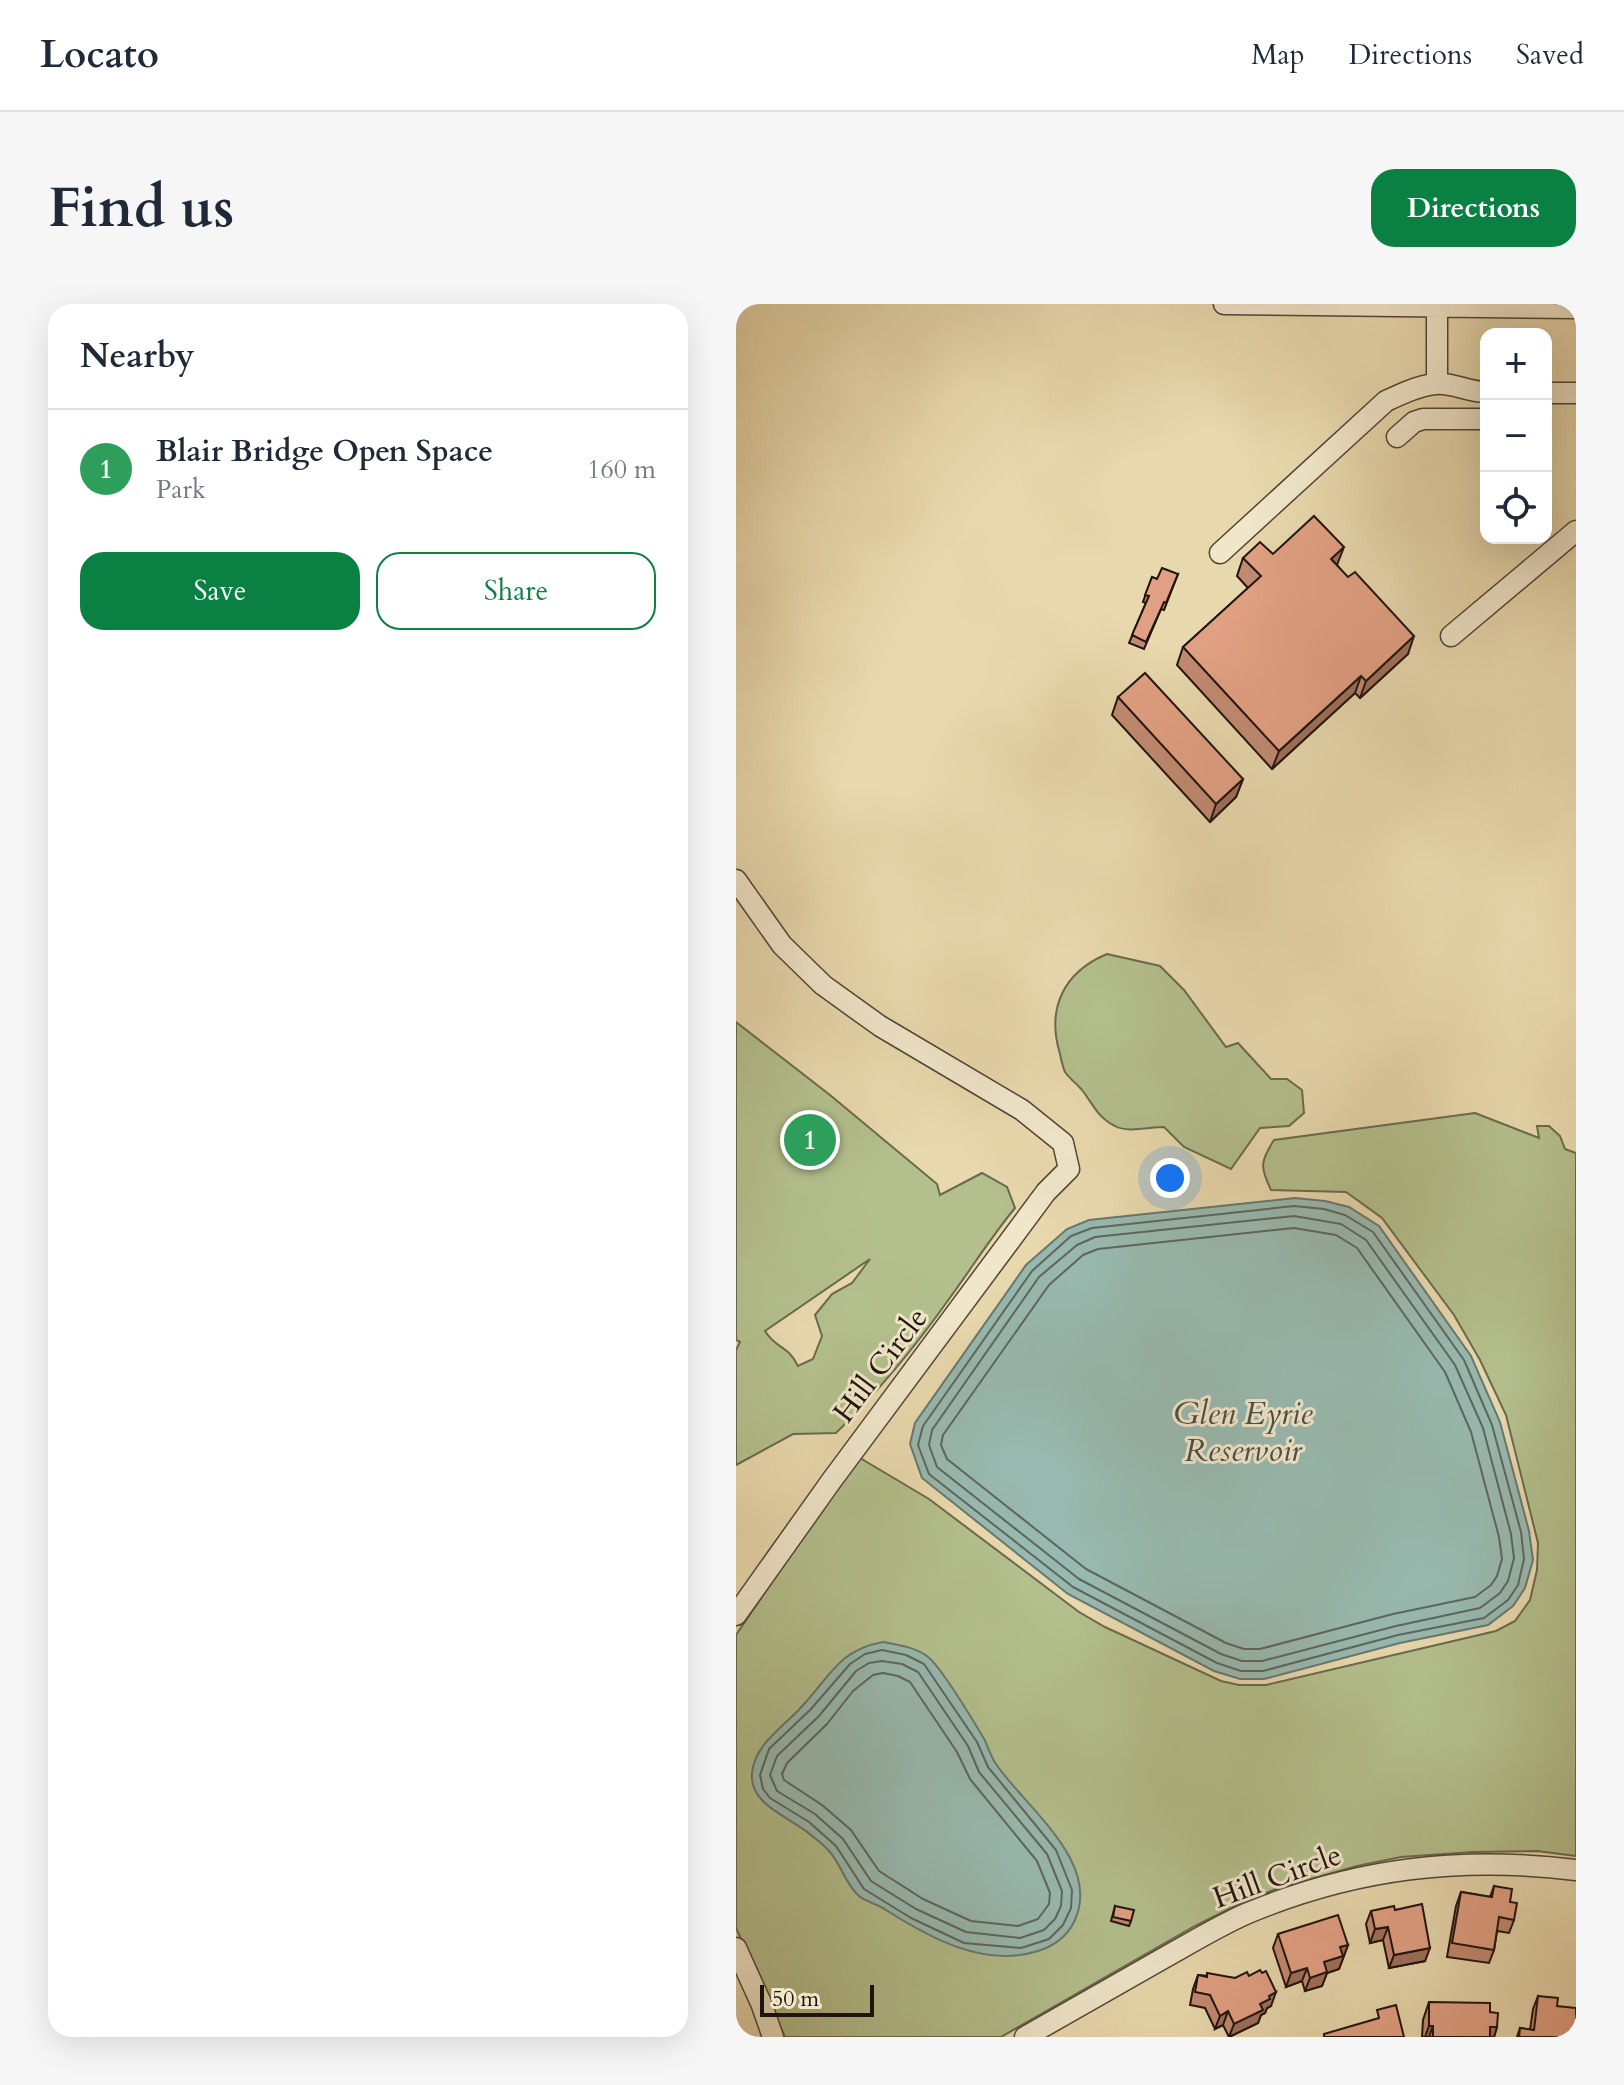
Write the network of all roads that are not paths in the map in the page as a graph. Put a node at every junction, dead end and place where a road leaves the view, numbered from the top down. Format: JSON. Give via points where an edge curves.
{"nodes":[{"id":1,"x":1224,"y":304,"type":"edge"},
{"id":2,"x":1437,"y":306,"type":"junction"},
{"id":3,"x":1576,"y":308,"type":"edge"},
{"id":4,"x":1437,"y":384,"type":"junction"},
{"id":5,"x":1480,"y":392,"type":"edge"},
{"id":6,"x":1552,"y":393,"type":"edge"},
{"id":7,"x":1576,"y":393,"type":"edge"},
{"id":8,"x":1480,"y":419,"type":"edge"},
{"id":9,"x":1397,"y":437,"type":"dead end"},
{"id":10,"x":1576,"y":531,"type":"edge"},
{"id":11,"x":1220,"y":553,"type":"dead end"},
{"id":12,"x":1451,"y":636,"type":"dead end"},
{"id":13,"x":736,"y":880,"type":"edge"},
{"id":14,"x":736,"y":1615,"type":"edge"},
{"id":15,"x":1576,"y":1870,"type":"edge"},
{"id":16,"x":736,"y":1948,"type":"edge"},
{"id":17,"x":1057,"y":2029,"type":"edge"},
{"id":18,"x":773,"y":2037,"type":"edge"},
{"id":19,"x":1025,"y":2037,"type":"edge"}],
"edges":[{"from":1,"to":2,"type":"street"},
{"from":2,"to":3,"type":"street"},
{"from":2,"to":4,"type":"street"},
{"from":4,"to":5,"type":"street"},
{"from":4,"to":11,"type":"street","via":[[1386,401]]},
{"from":6,"to":7,"type":"street"},
{"from":8,"to":9,"type":"street","via":[[1423,419]]},
{"from":10,"to":12,"type":"street"},
{"from":13,"to":14,"type":"street","name":"Hill Circle","via":[[782,945],[823,985],[880,1026],[1022,1110],[1063,1143],[1069,1169],[1046,1192]]},
{"from":15,"to":17,"type":"street","name":"Hill Circle","via":[[1437,1865],[1320,1888],[1233,1920]]},
{"from":16,"to":18,"type":"street"},
{"from":17,"to":19,"type":"street","name":"Hill Circle"}]}
